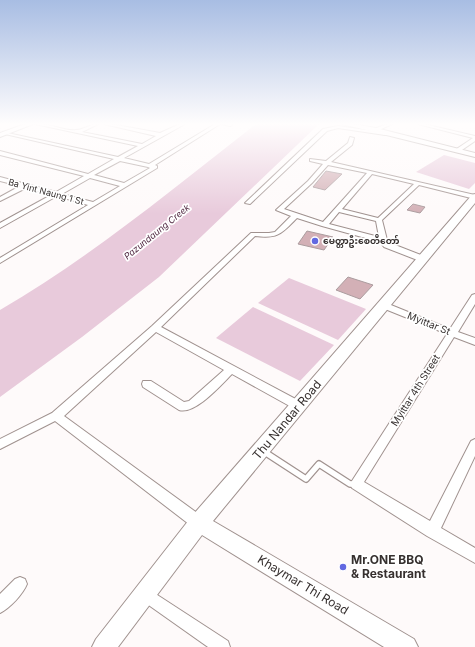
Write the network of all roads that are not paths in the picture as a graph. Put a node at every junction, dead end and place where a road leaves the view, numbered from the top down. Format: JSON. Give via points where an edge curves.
{"nodes":[{"id":1,"x":5,"y":154,"type":"edge"},
{"id":2,"x":97,"y":154,"type":"edge"},
{"id":3,"x":127,"y":154,"type":"edge"},
{"id":4,"x":171,"y":154,"type":"edge"},
{"id":5,"x":300,"y":154,"type":"edge"},
{"id":6,"x":338,"y":154,"type":"edge"},
{"id":7,"x":119,"y":159,"type":"junction"},
{"id":8,"x":312,"y":160,"type":"dead end"},
{"id":9,"x":327,"y":164,"type":"junction"},
{"id":10,"x":152,"y":166,"type":"junction"},
{"id":11,"x":371,"y":172,"type":"junction"},
{"id":12,"x":89,"y":176,"type":"junction"},
{"id":13,"x":0,"y":179,"type":"edge"},
{"id":14,"x":418,"y":183,"type":"junction"},
{"id":15,"x":125,"y":185,"type":"junction"},
{"id":16,"x":25,"y":186,"type":"junction"},
{"id":17,"x":56,"y":194,"type":"junction"},
{"id":18,"x":475,"y":197,"type":"edge"},
{"id":19,"x":0,"y":199,"type":"edge"},
{"id":20,"x":248,"y":203,"type":"dead end"},
{"id":21,"x":93,"y":204,"type":"junction"},
{"id":22,"x":338,"y":210,"type":"junction"},
{"id":23,"x":295,"y":216,"type":"junction"},
{"id":24,"x":379,"y":220,"type":"junction"},
{"id":25,"x":324,"y":225,"type":"junction"},
{"id":26,"x":0,"y":226,"type":"edge"},
{"id":27,"x":383,"y":240,"type":"junction"},
{"id":28,"x":423,"y":259,"type":"junction"},
{"id":29,"x":0,"y":261,"type":"edge"},
{"id":30,"x":475,"y":297,"type":"edge"},
{"id":31,"x":383,"y":305,"type":"junction"},
{"id":32,"x":155,"y":328,"type":"junction"},
{"id":33,"x":452,"y":332,"type":"junction"},
{"id":34,"x":475,"y":342,"type":"edge"},
{"id":35,"x":231,"y":369,"type":"junction"},
{"id":36,"x":148,"y":384,"type":"dead end"},
{"id":37,"x":299,"y":406,"type":"junction"},
{"id":38,"x":56,"y":416,"type":"junction"},
{"id":39,"x":0,"y":444,"type":"edge"},
{"id":40,"x":475,"y":444,"type":"edge"},
{"id":41,"x":262,"y":450,"type":"junction"},
{"id":42,"x":356,"y":484,"type":"junction"},
{"id":43,"x":199,"y":523,"type":"junction"},
{"id":44,"x":432,"y":531,"type":"junction"},
{"id":45,"x":475,"y":556,"type":"edge"},
{"id":46,"x":20,"y":584,"type":"dead end"},
{"id":47,"x":145,"y":594,"type":"junction"},
{"id":48,"x":0,"y":605,"type":"edge"},
{"id":49,"x":397,"y":644,"type":"edge"},
{"id":50,"x":104,"y":647,"type":"edge"},
{"id":51,"x":222,"y":647,"type":"edge"}],
"edges":[{"from":1,"to":12,"type":"street"},
{"from":2,"to":7,"type":"street"},
{"from":3,"to":7,"type":"street"},
{"from":4,"to":10,"type":"street"},
{"from":5,"to":20,"type":"street"},
{"from":6,"to":9,"type":"street"},
{"from":7,"to":10,"type":"street"},
{"from":7,"to":12,"type":"street"},
{"from":8,"to":9,"type":"street"},
{"from":9,"to":11,"type":"street"},
{"from":9,"to":23,"type":"street","via":[[279,209]]},
{"from":10,"to":15,"type":"street"},
{"from":11,"to":14,"type":"street"},
{"from":11,"to":22,"type":"street"},
{"from":12,"to":15,"type":"street"},
{"from":12,"to":17,"type":"street"},
{"from":13,"to":16,"type":"street","name":"Ba Yint Naung 1 St"},
{"from":14,"to":18,"type":"street"},
{"from":14,"to":24,"type":"street"},
{"from":15,"to":21,"type":"street"},
{"from":16,"to":17,"type":"street","name":"Ba Yint Naung 1 St"},
{"from":16,"to":19,"type":"street"},
{"from":17,"to":21,"type":"street","name":"Ba Yint Naung 1 St"},
{"from":17,"to":26,"type":"street"},
{"from":18,"to":28,"type":"main road","name":"Thu Nandar Road"},
{"from":21,"to":29,"type":"street"},
{"from":22,"to":24,"type":"street"},
{"from":22,"to":25,"type":"street"},
{"from":23,"to":25,"type":"street"},
{"from":23,"to":32,"type":"street","via":[[273,237],[253,234]]},
{"from":24,"to":27,"type":"street"},
{"from":25,"to":27,"type":"street"},
{"from":27,"to":28,"type":"street","via":[[389,247]]},
{"from":28,"to":31,"type":"main road","name":"Thu Nandar Road"},
{"from":30,"to":33,"type":"street","name":"Myittar 4th Street"},
{"from":31,"to":33,"type":"street","name":"Myittar St"},
{"from":31,"to":37,"type":"main road","name":"Thu Nandar Road"},
{"from":32,"to":35,"type":"street"},
{"from":32,"to":38,"type":"street"},
{"from":33,"to":34,"type":"street","name":"Myittar St"},
{"from":33,"to":42,"type":"street","name":"Myittar 4th Street"},
{"from":35,"to":36,"type":"street","via":[[188,407],[183,407]]},
{"from":35,"to":37,"type":"street"},
{"from":37,"to":41,"type":"main road","name":"Thu Nandar Road"},
{"from":38,"to":39,"type":"street"},
{"from":38,"to":43,"type":"street"},
{"from":40,"to":44,"type":"street"},
{"from":41,"to":42,"type":"lane","via":[[306,479],[319,464],[350,484]]},
{"from":41,"to":43,"type":"main road","name":"Thu Nandar Road"},
{"from":42,"to":44,"type":"street"},
{"from":43,"to":47,"type":"main road","name":"Thu Nandar Road"},
{"from":43,"to":49,"type":"main road","name":"Khaymar Thi Road"},
{"from":44,"to":45,"type":"street"},
{"from":46,"to":48,"type":"street"},
{"from":47,"to":50,"type":"main road","name":"Thu Nandar Road"},
{"from":47,"to":51,"type":"street"}]}
